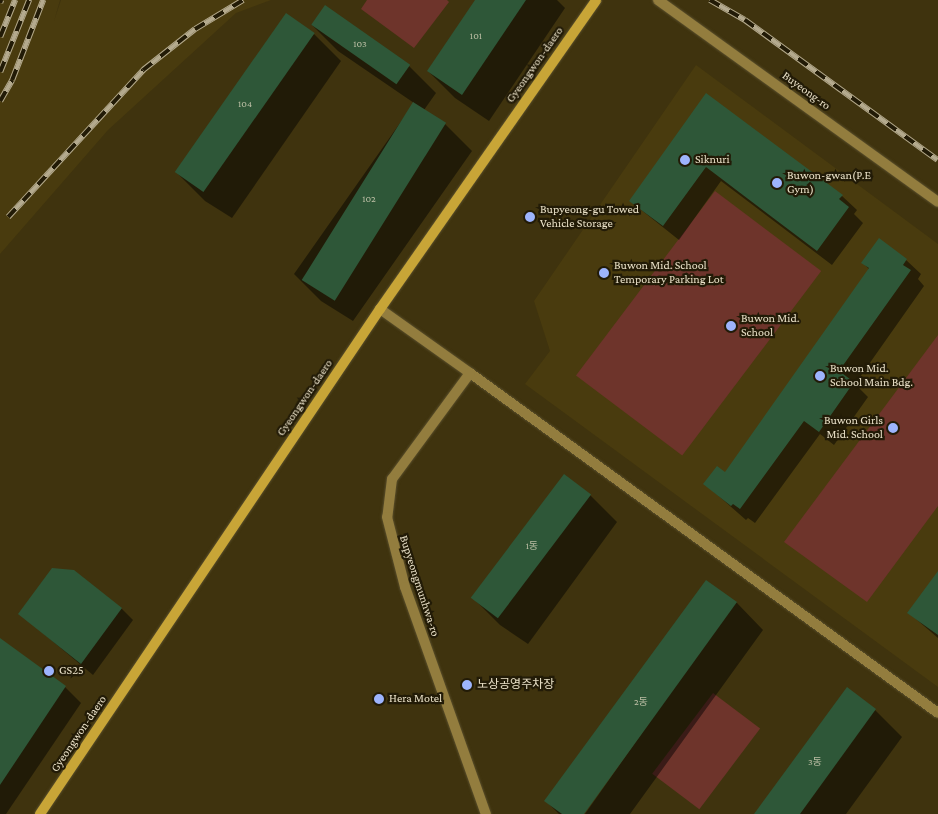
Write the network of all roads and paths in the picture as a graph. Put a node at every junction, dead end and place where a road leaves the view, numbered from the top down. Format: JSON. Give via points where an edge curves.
{"nodes":[{"id":1,"x":596,"y":0,"type":"edge"},
{"id":2,"x":658,"y":0,"type":"edge"},
{"id":3,"x":938,"y":202,"type":"edge"},
{"id":4,"x":380,"y":309,"type":"junction"},
{"id":5,"x":470,"y":373,"type":"junction"},
{"id":6,"x":938,"y":713,"type":"edge"},
{"id":7,"x":40,"y":814,"type":"edge"},
{"id":8,"x":486,"y":814,"type":"edge"}],
"edges":[{"from":1,"to":4,"type":"main road","name":"Gyeongwon-daero"},
{"from":2,"to":3,"type":"street","name":"Buyeong-ro"},
{"from":4,"to":5,"type":"street"},
{"from":4,"to":7,"type":"main road","name":"Gyeongwon-daero"},
{"from":5,"to":6,"type":"street"},
{"from":5,"to":8,"type":"street","name":"Bupyeongmunhwa-ro","via":[[392,479],[387,517],[402,579]]}]}
